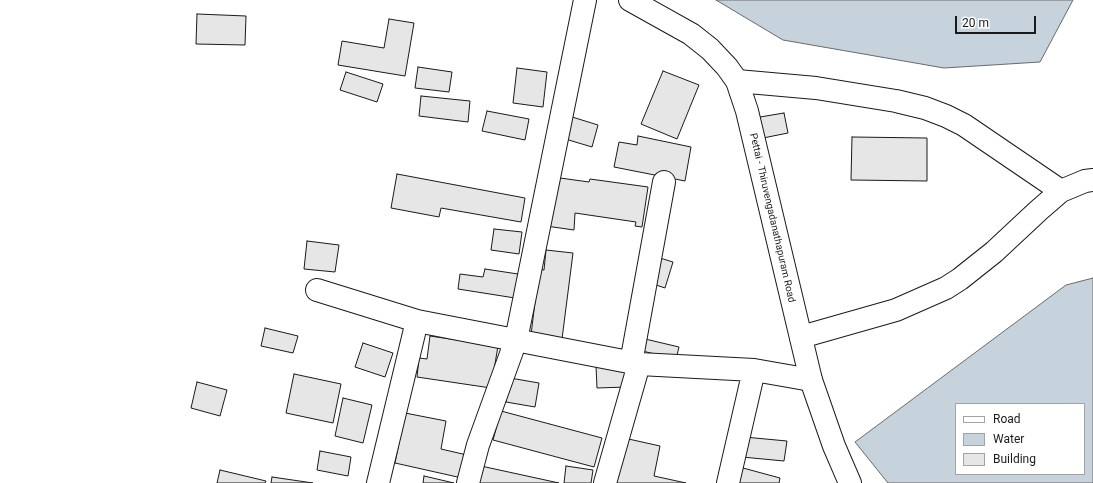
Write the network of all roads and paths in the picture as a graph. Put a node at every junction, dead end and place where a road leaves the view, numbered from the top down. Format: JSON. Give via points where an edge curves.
{"nodes":[{"id":1,"x":585,"y":0,"type":"edge"},
{"id":2,"x":630,"y":0,"type":"edge"},
{"id":3,"x":737,"y":81,"type":"junction"},
{"id":4,"x":1093,"y":180,"type":"edge"},
{"id":5,"x":664,"y":182,"type":"dead end"},
{"id":6,"x":1061,"y":191,"type":"junction"},
{"id":7,"x":316,"y":290,"type":"dead end"},
{"id":8,"x":417,"y":321,"type":"junction"},
{"id":9,"x":801,"y":337,"type":"junction"},
{"id":10,"x":516,"y":340,"type":"junction"},
{"id":11,"x":635,"y":364,"type":"junction"},
{"id":12,"x":754,"y":370,"type":"junction"},
{"id":13,"x":811,"y":380,"type":"junction"},
{"id":14,"x":378,"y":483,"type":"edge"},
{"id":15,"x":468,"y":483,"type":"edge"},
{"id":16,"x":605,"y":483,"type":"edge"},
{"id":17,"x":728,"y":483,"type":"edge"},
{"id":18,"x":850,"y":483,"type":"edge"}],
"edges":[{"from":1,"to":10,"type":"street"},
{"from":2,"to":3,"type":"street","name":"Pettai - Thiruvengadanathapuram Road","via":[[691,34],[715,54]]},
{"from":3,"to":6,"type":"street","via":[[816,88],[896,100],[925,108],[964,125]]},
{"from":3,"to":9,"type":"street","name":"Pettai - Thiruvengadanathapuram Road","via":[[747,111]]},
{"from":4,"to":6,"type":"street"},
{"from":5,"to":11,"type":"street"},
{"from":6,"to":9,"type":"street","via":[[994,252],[946,288],[896,310]]},
{"from":7,"to":8,"type":"street"},
{"from":8,"to":10,"type":"street"},
{"from":8,"to":14,"type":"street"},
{"from":9,"to":13,"type":"street","name":"Pettai - Thiruvengadanathapuram Road"},
{"from":10,"to":11,"type":"street"},
{"from":10,"to":15,"type":"street","via":[[478,445]]},
{"from":11,"to":12,"type":"street"},
{"from":11,"to":16,"type":"street"},
{"from":12,"to":13,"type":"street"},
{"from":12,"to":17,"type":"street"},
{"from":13,"to":18,"type":"street","name":"Pettai - Thiruvengadanathapuram Road"}]}
